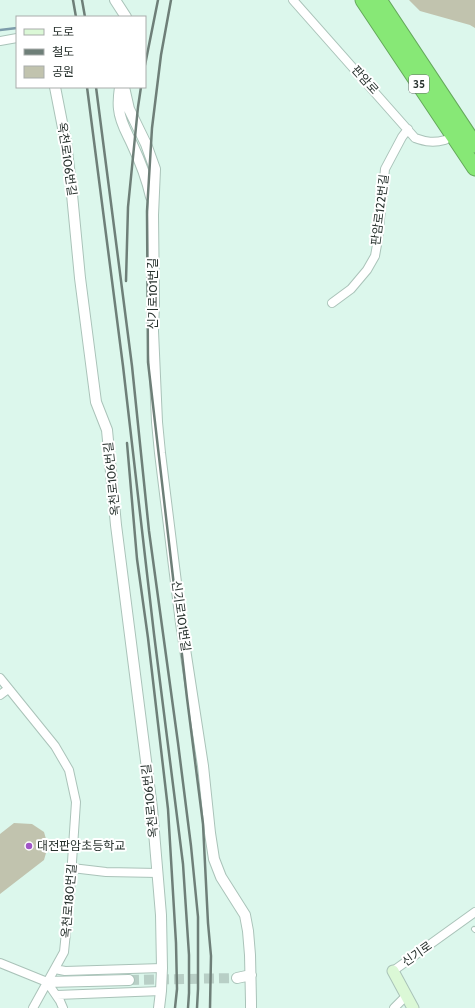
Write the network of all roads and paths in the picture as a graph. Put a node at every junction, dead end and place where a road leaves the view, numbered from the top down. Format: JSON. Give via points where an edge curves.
{"nodes":[{"id":1,"x":115,"y":0,"type":"edge"},
{"id":2,"x":293,"y":0,"type":"edge"},
{"id":3,"x":363,"y":0,"type":"edge"},
{"id":4,"x":379,"y":0,"type":"edge"},
{"id":5,"x":125,"y":16,"type":"edge"},
{"id":6,"x":16,"y":38,"type":"edge"},
{"id":7,"x":0,"y":41,"type":"edge"},
{"id":8,"x":55,"y":88,"type":"edge"},
{"id":9,"x":120,"y":88,"type":"edge"},
{"id":10,"x":124,"y":88,"type":"edge"},
{"id":11,"x":408,"y":129,"type":"junction"},
{"id":12,"x":445,"y":140,"type":"dead end"},
{"id":13,"x":475,"y":145,"type":"edge"},
{"id":14,"x":475,"y":168,"type":"edge"},
{"id":15,"x":153,"y":215,"type":"junction"},
{"id":16,"x":332,"y":303,"type":"dead end"},
{"id":17,"x":0,"y":678,"type":"edge"},
{"id":18,"x":8,"y":689,"type":"junction"},
{"id":19,"x":0,"y":695,"type":"edge"},
{"id":20,"x":72,"y":868,"type":"junction"},
{"id":21,"x":158,"y":873,"type":"junction"},
{"id":22,"x":475,"y":912,"type":"edge"},
{"id":23,"x":0,"y":963,"type":"edge"},
{"id":24,"x":162,"y":968,"type":"junction"},
{"id":25,"x":55,"y":969,"type":"junction"},
{"id":26,"x":393,"y":971,"type":"joint"},
{"id":27,"x":251,"y":975,"type":"junction"},
{"id":28,"x":237,"y":978,"type":"tunnel mouth"},
{"id":29,"x":129,"y":980,"type":"tunnel mouth"},
{"id":30,"x":47,"y":982,"type":"junction"},
{"id":31,"x":161,"y":992,"type":"junction"},
{"id":32,"x":57,"y":995,"type":"junction"},
{"id":33,"x":406,"y":996,"type":"junction"},
{"id":34,"x":33,"y":1008,"type":"edge"},
{"id":35,"x":63,"y":1008,"type":"edge"},
{"id":36,"x":159,"y":1008,"type":"edge"},
{"id":37,"x":251,"y":1008,"type":"edge"},
{"id":38,"x":394,"y":1008,"type":"edge"},
{"id":39,"x":413,"y":1008,"type":"edge"}],
"edges":[{"from":1,"to":5,"type":"street"},
{"from":2,"to":11,"type":"street","name":"판암로"},
{"from":3,"to":14,"type":"highway","number":"35"},
{"from":4,"to":13,"type":"highway","number":"35"},
{"from":6,"to":7,"type":"street"},
{"from":8,"to":21,"type":"street","name":"옥천로106번길","via":[[66,143],[95,396],[107,430]]},
{"from":9,"to":15,"type":"street","via":[[121,117],[144,175]]},
{"from":10,"to":15,"type":"street","via":[[129,109],[155,169]]},
{"from":11,"to":12,"type":"street","name":"판암로","via":[[416,138],[426,142]]},
{"from":11,"to":16,"type":"street","name":"판암로122번길","via":[[385,169],[375,256],[351,289]]},
{"from":15,"to":27,"type":"street","name":"신기로101번길","via":[[153,331],[157,422],[181,623],[214,859],[221,877],[245,915]]},
{"from":17,"to":18,"type":"street","name":"옥천로180번길"},
{"from":18,"to":19,"type":"street"},
{"from":18,"to":20,"type":"street","name":"옥천로180번길","via":[[55,746],[69,770],[76,802]]},
{"from":20,"to":21,"type":"street","via":[[106,872]]},
{"from":20,"to":25,"type":"street","name":"옥천로180번길","via":[[64,952]]},
{"from":21,"to":24,"type":"street","name":"옥천로106번길"},
{"from":22,"to":26,"type":"street","name":"신기로"},
{"from":23,"to":30,"type":"street"},
{"from":24,"to":25,"type":"street","via":[[65,971]]},
{"from":24,"to":31,"type":"street","name":"옥천로106번길"},
{"from":25,"to":30,"type":"street","name":"옥천로180번길"},
{"from":26,"to":33,"type":"main road","name":"신기로"},
{"from":27,"to":28,"type":"street"},
{"from":27,"to":37,"type":"street","name":"신기로101번길"},
{"from":29,"to":30,"type":"street"},
{"from":30,"to":32,"type":"street"},
{"from":30,"to":34,"type":"street","name":"옥천로180번길"},
{"from":31,"to":32,"type":"street"},
{"from":31,"to":36,"type":"street","name":"옥천로106번길"},
{"from":32,"to":35,"type":"street"},
{"from":33,"to":38,"type":"street"},
{"from":33,"to":39,"type":"main road","name":"신기로"}]}
